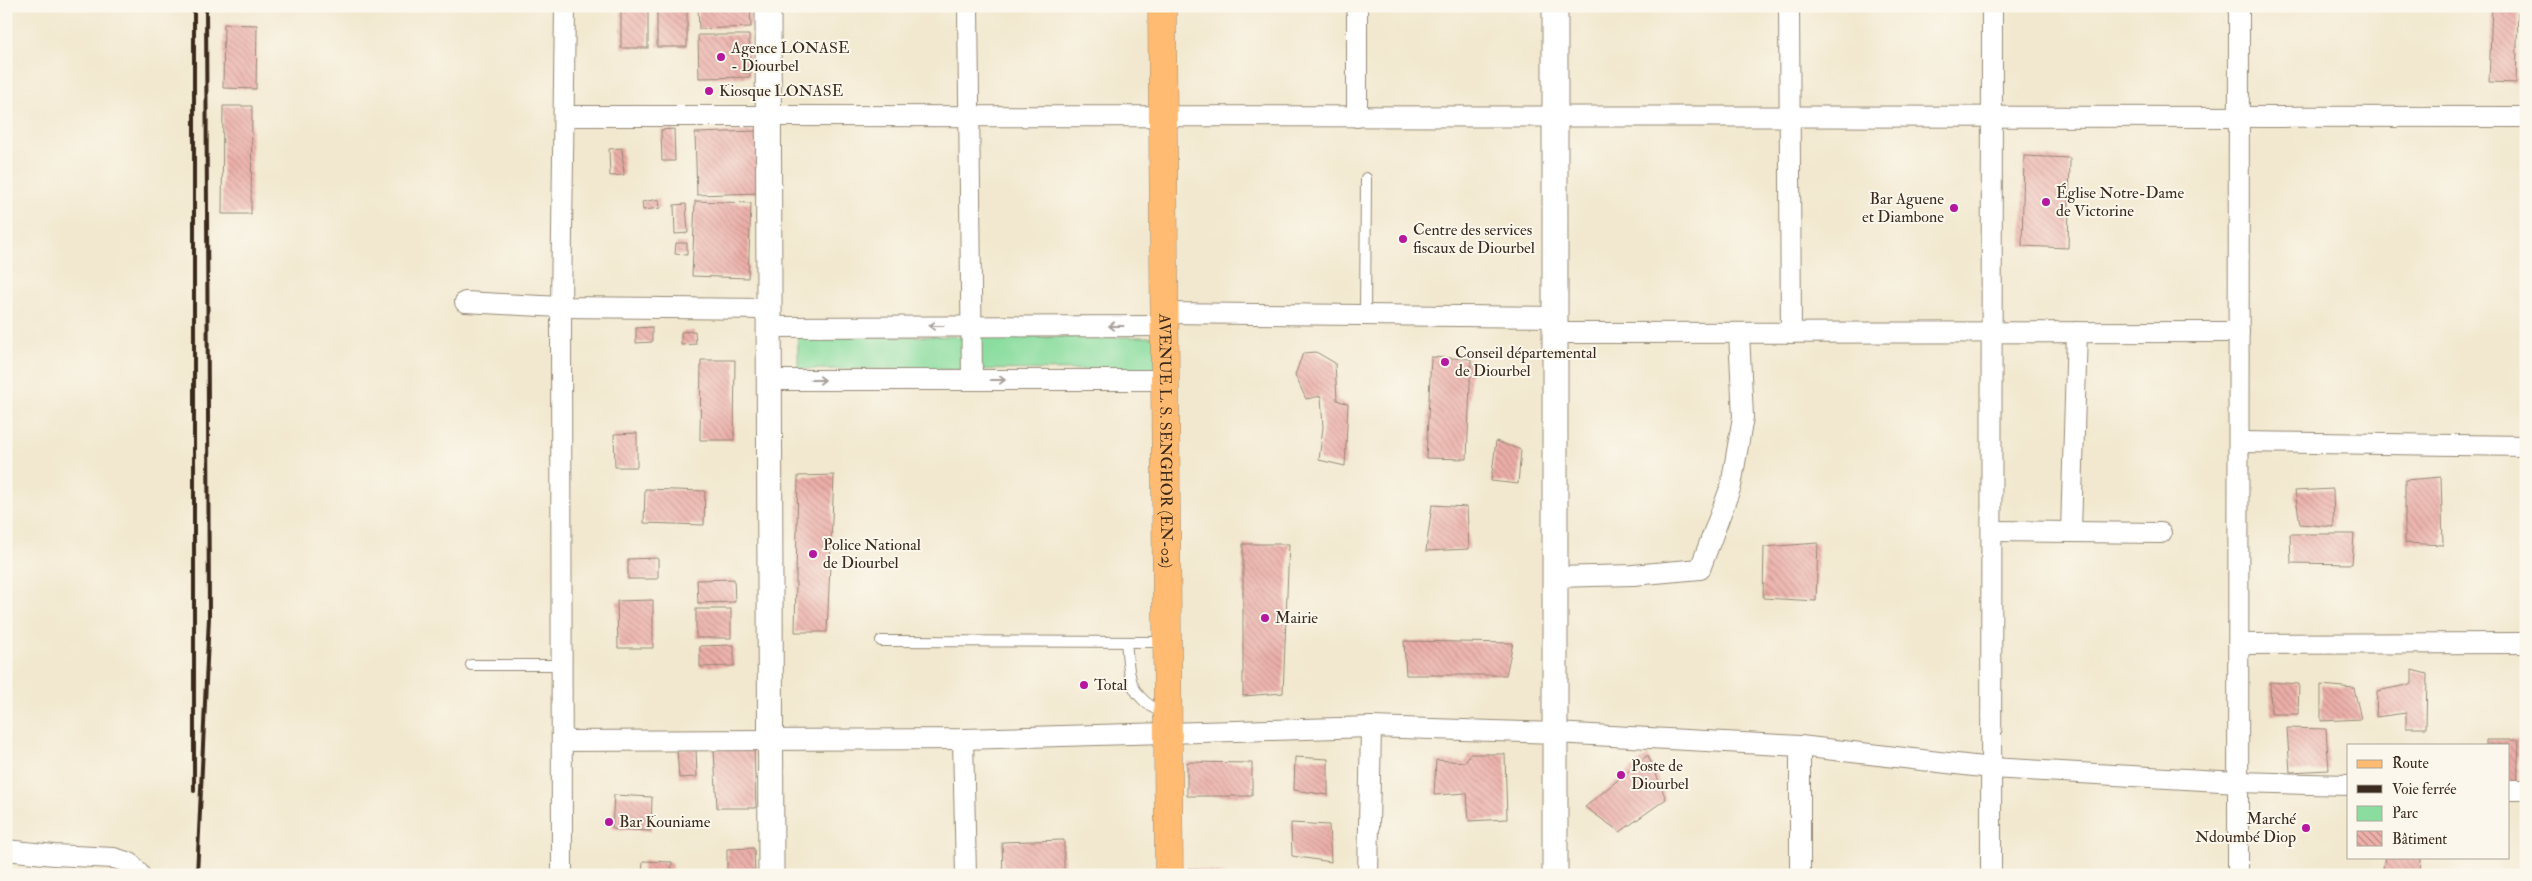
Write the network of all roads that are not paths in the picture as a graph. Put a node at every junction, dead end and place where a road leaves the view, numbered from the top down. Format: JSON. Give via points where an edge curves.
{"nodes":[{"id":1,"x":564,"y":6,"type":"edge"},
{"id":2,"x":768,"y":6,"type":"edge"},
{"id":3,"x":968,"y":6,"type":"edge"},
{"id":4,"x":1162,"y":6,"type":"edge"},
{"id":5,"x":1357,"y":6,"type":"edge"},
{"id":6,"x":1555,"y":6,"type":"edge"},
{"id":7,"x":1789,"y":6,"type":"edge"},
{"id":8,"x":1992,"y":6,"type":"edge"},
{"id":9,"x":2239,"y":6,"type":"edge"},
{"id":10,"x":564,"y":116,"type":"junction"},
{"id":11,"x":768,"y":116,"type":"junction"},
{"id":12,"x":969,"y":116,"type":"junction"},
{"id":13,"x":1163,"y":116,"type":"junction"},
{"id":14,"x":1356,"y":117,"type":"junction"},
{"id":15,"x":1555,"y":117,"type":"junction"},
{"id":16,"x":1790,"y":117,"type":"junction"},
{"id":17,"x":1992,"y":117,"type":"junction"},
{"id":18,"x":2239,"y":117,"type":"junction"},
{"id":19,"x":2526,"y":117,"type":"edge"},
{"id":20,"x":1366,"y":178,"type":"dead end"},
{"id":21,"x":465,"y":302,"type":"dead end"},
{"id":22,"x":561,"y":307,"type":"junction"},
{"id":23,"x":1366,"y":316,"type":"junction"},
{"id":24,"x":769,"y":318,"type":"junction"},
{"id":25,"x":1165,"y":319,"type":"junction"},
{"id":26,"x":1555,"y":325,"type":"junction"},
{"id":27,"x":971,"y":326,"type":"junction"},
{"id":28,"x":1791,"y":332,"type":"junction"},
{"id":29,"x":1992,"y":332,"type":"junction"},
{"id":30,"x":2078,"y":332,"type":"junction"},
{"id":31,"x":2239,"y":332,"type":"junction"},
{"id":32,"x":1740,"y":333,"type":"junction"},
{"id":33,"x":769,"y":380,"type":"junction"},
{"id":34,"x":972,"y":380,"type":"junction"},
{"id":35,"x":1165,"y":380,"type":"junction"},
{"id":36,"x":2239,"y":442,"type":"junction"},
{"id":37,"x":2526,"y":446,"type":"edge"},
{"id":38,"x":1992,"y":531,"type":"junction"},
{"id":39,"x":2071,"y":531,"type":"junction"},
{"id":40,"x":2161,"y":533,"type":"dead end"},
{"id":41,"x":1555,"y":577,"type":"junction"},
{"id":42,"x":881,"y":641,"type":"dead end"},
{"id":43,"x":1126,"y":642,"type":"junction"},
{"id":44,"x":1167,"y":642,"type":"junction"},
{"id":45,"x":2526,"y":643,"type":"edge"},
{"id":46,"x":2239,"y":644,"type":"junction"},
{"id":47,"x":562,"y":664,"type":"junction"},
{"id":48,"x":471,"y":665,"type":"dead end"},
{"id":49,"x":1168,"y":724,"type":"junction"},
{"id":50,"x":1371,"y":727,"type":"junction"},
{"id":51,"x":1555,"y":733,"type":"junction"},
{"id":52,"x":964,"y":739,"type":"junction"},
{"id":53,"x":770,"y":740,"type":"junction"},
{"id":54,"x":562,"y":741,"type":"junction"},
{"id":55,"x":1800,"y":746,"type":"junction"},
{"id":56,"x":1991,"y":768,"type":"junction"},
{"id":57,"x":2238,"y":782,"type":"junction"},
{"id":58,"x":2347,"y":785,"type":"edge"},
{"id":59,"x":2510,"y":790,"type":"edge"},
{"id":60,"x":2526,"y":790,"type":"edge"},
{"id":61,"x":6,"y":850,"type":"edge"},
{"id":62,"x":140,"y":875,"type":"edge"},
{"id":63,"x":562,"y":875,"type":"edge"},
{"id":64,"x":771,"y":875,"type":"edge"},
{"id":65,"x":966,"y":875,"type":"edge"},
{"id":66,"x":1168,"y":875,"type":"edge"},
{"id":67,"x":1368,"y":875,"type":"edge"},
{"id":68,"x":1555,"y":875,"type":"edge"},
{"id":69,"x":1800,"y":875,"type":"edge"},
{"id":70,"x":1991,"y":875,"type":"edge"},
{"id":71,"x":2238,"y":875,"type":"edge"}],
"edges":[{"from":1,"to":10,"type":"street"},
{"from":2,"to":11,"type":"street"},
{"from":3,"to":12,"type":"street"},
{"from":4,"to":13,"type":"main road","name":"AVENUE L. S. SENGHOR (EN-02)"},
{"from":5,"to":14,"type":"street"},
{"from":6,"to":15,"type":"street"},
{"from":7,"to":16,"type":"street"},
{"from":8,"to":17,"type":"street"},
{"from":9,"to":18,"type":"street"},
{"from":10,"to":11,"type":"street"},
{"from":10,"to":22,"type":"street"},
{"from":11,"to":12,"type":"street"},
{"from":11,"to":24,"type":"street"},
{"from":12,"to":13,"type":"street"},
{"from":12,"to":27,"type":"street"},
{"from":13,"to":14,"type":"street"},
{"from":13,"to":25,"type":"main road","name":"AVENUE L. S. SENGHOR (EN-02)"},
{"from":14,"to":15,"type":"street"},
{"from":15,"to":16,"type":"street"},
{"from":15,"to":26,"type":"street"},
{"from":16,"to":17,"type":"street"},
{"from":16,"to":28,"type":"street"},
{"from":17,"to":18,"type":"street"},
{"from":17,"to":29,"type":"street"},
{"from":18,"to":19,"type":"street"},
{"from":18,"to":31,"type":"street"},
{"from":20,"to":23,"type":"lane"},
{"from":21,"to":22,"type":"street"},
{"from":22,"to":24,"type":"street"},
{"from":22,"to":47,"type":"street"},
{"from":23,"to":25,"type":"street"},
{"from":23,"to":26,"type":"street"},
{"from":27,"to":24,"type":"street","one_way":true},
{"from":24,"to":33,"type":"street"},
{"from":25,"to":27,"type":"street","one_way":true},
{"from":25,"to":35,"type":"main road","name":"AVENUE L. S. SENGHOR (EN-02)"},
{"from":26,"to":32,"type":"street"},
{"from":26,"to":41,"type":"street"},
{"from":27,"to":34,"type":"street"},
{"from":28,"to":29,"type":"street"},
{"from":28,"to":32,"type":"street"},
{"from":29,"to":30,"type":"street"},
{"from":29,"to":38,"type":"street"},
{"from":30,"to":31,"type":"street"},
{"from":30,"to":39,"type":"street"},
{"from":31,"to":36,"type":"street"},
{"from":32,"to":41,"type":"street","via":[[1743,418],[1731,486],[1700,569]]},
{"from":33,"to":34,"type":"street","one_way":true},
{"from":33,"to":53,"type":"street"},
{"from":34,"to":35,"type":"street","one_way":true},
{"from":35,"to":44,"type":"main road","name":"AVENUE L. S. SENGHOR (EN-02)"},
{"from":36,"to":37,"type":"street"},
{"from":36,"to":46,"type":"street"},
{"from":38,"to":39,"type":"street"},
{"from":38,"to":56,"type":"street"},
{"from":39,"to":40,"type":"street"},
{"from":41,"to":51,"type":"street"},
{"from":42,"to":43,"type":"lane"},
{"from":43,"to":44,"type":"lane"},
{"from":43,"to":49,"type":"lane","via":[[1130,682],[1138,695]]},
{"from":44,"to":49,"type":"main road","name":"AVENUE L. S. SENGHOR (EN-02)"},
{"from":45,"to":46,"type":"street"},
{"from":46,"to":57,"type":"street"},
{"from":47,"to":48,"type":"lane"},
{"from":47,"to":54,"type":"street"},
{"from":49,"to":50,"type":"street"},
{"from":49,"to":52,"type":"street"},
{"from":49,"to":66,"type":"main road","name":"AVENUE L. S. SENGHOR (EN-02)"},
{"from":50,"to":51,"type":"street"},
{"from":50,"to":67,"type":"street"},
{"from":51,"to":55,"type":"street"},
{"from":51,"to":68,"type":"street"},
{"from":52,"to":53,"type":"street"},
{"from":52,"to":65,"type":"street"},
{"from":53,"to":54,"type":"street"},
{"from":53,"to":64,"type":"street"},
{"from":54,"to":63,"type":"street"},
{"from":55,"to":56,"type":"street"},
{"from":55,"to":69,"type":"street"},
{"from":56,"to":57,"type":"street"},
{"from":56,"to":70,"type":"street"},
{"from":57,"to":58,"type":"street"},
{"from":57,"to":71,"type":"street"},
{"from":59,"to":60,"type":"street"},
{"from":61,"to":62,"type":"street","via":[[114,858],[130,863]]}]}
